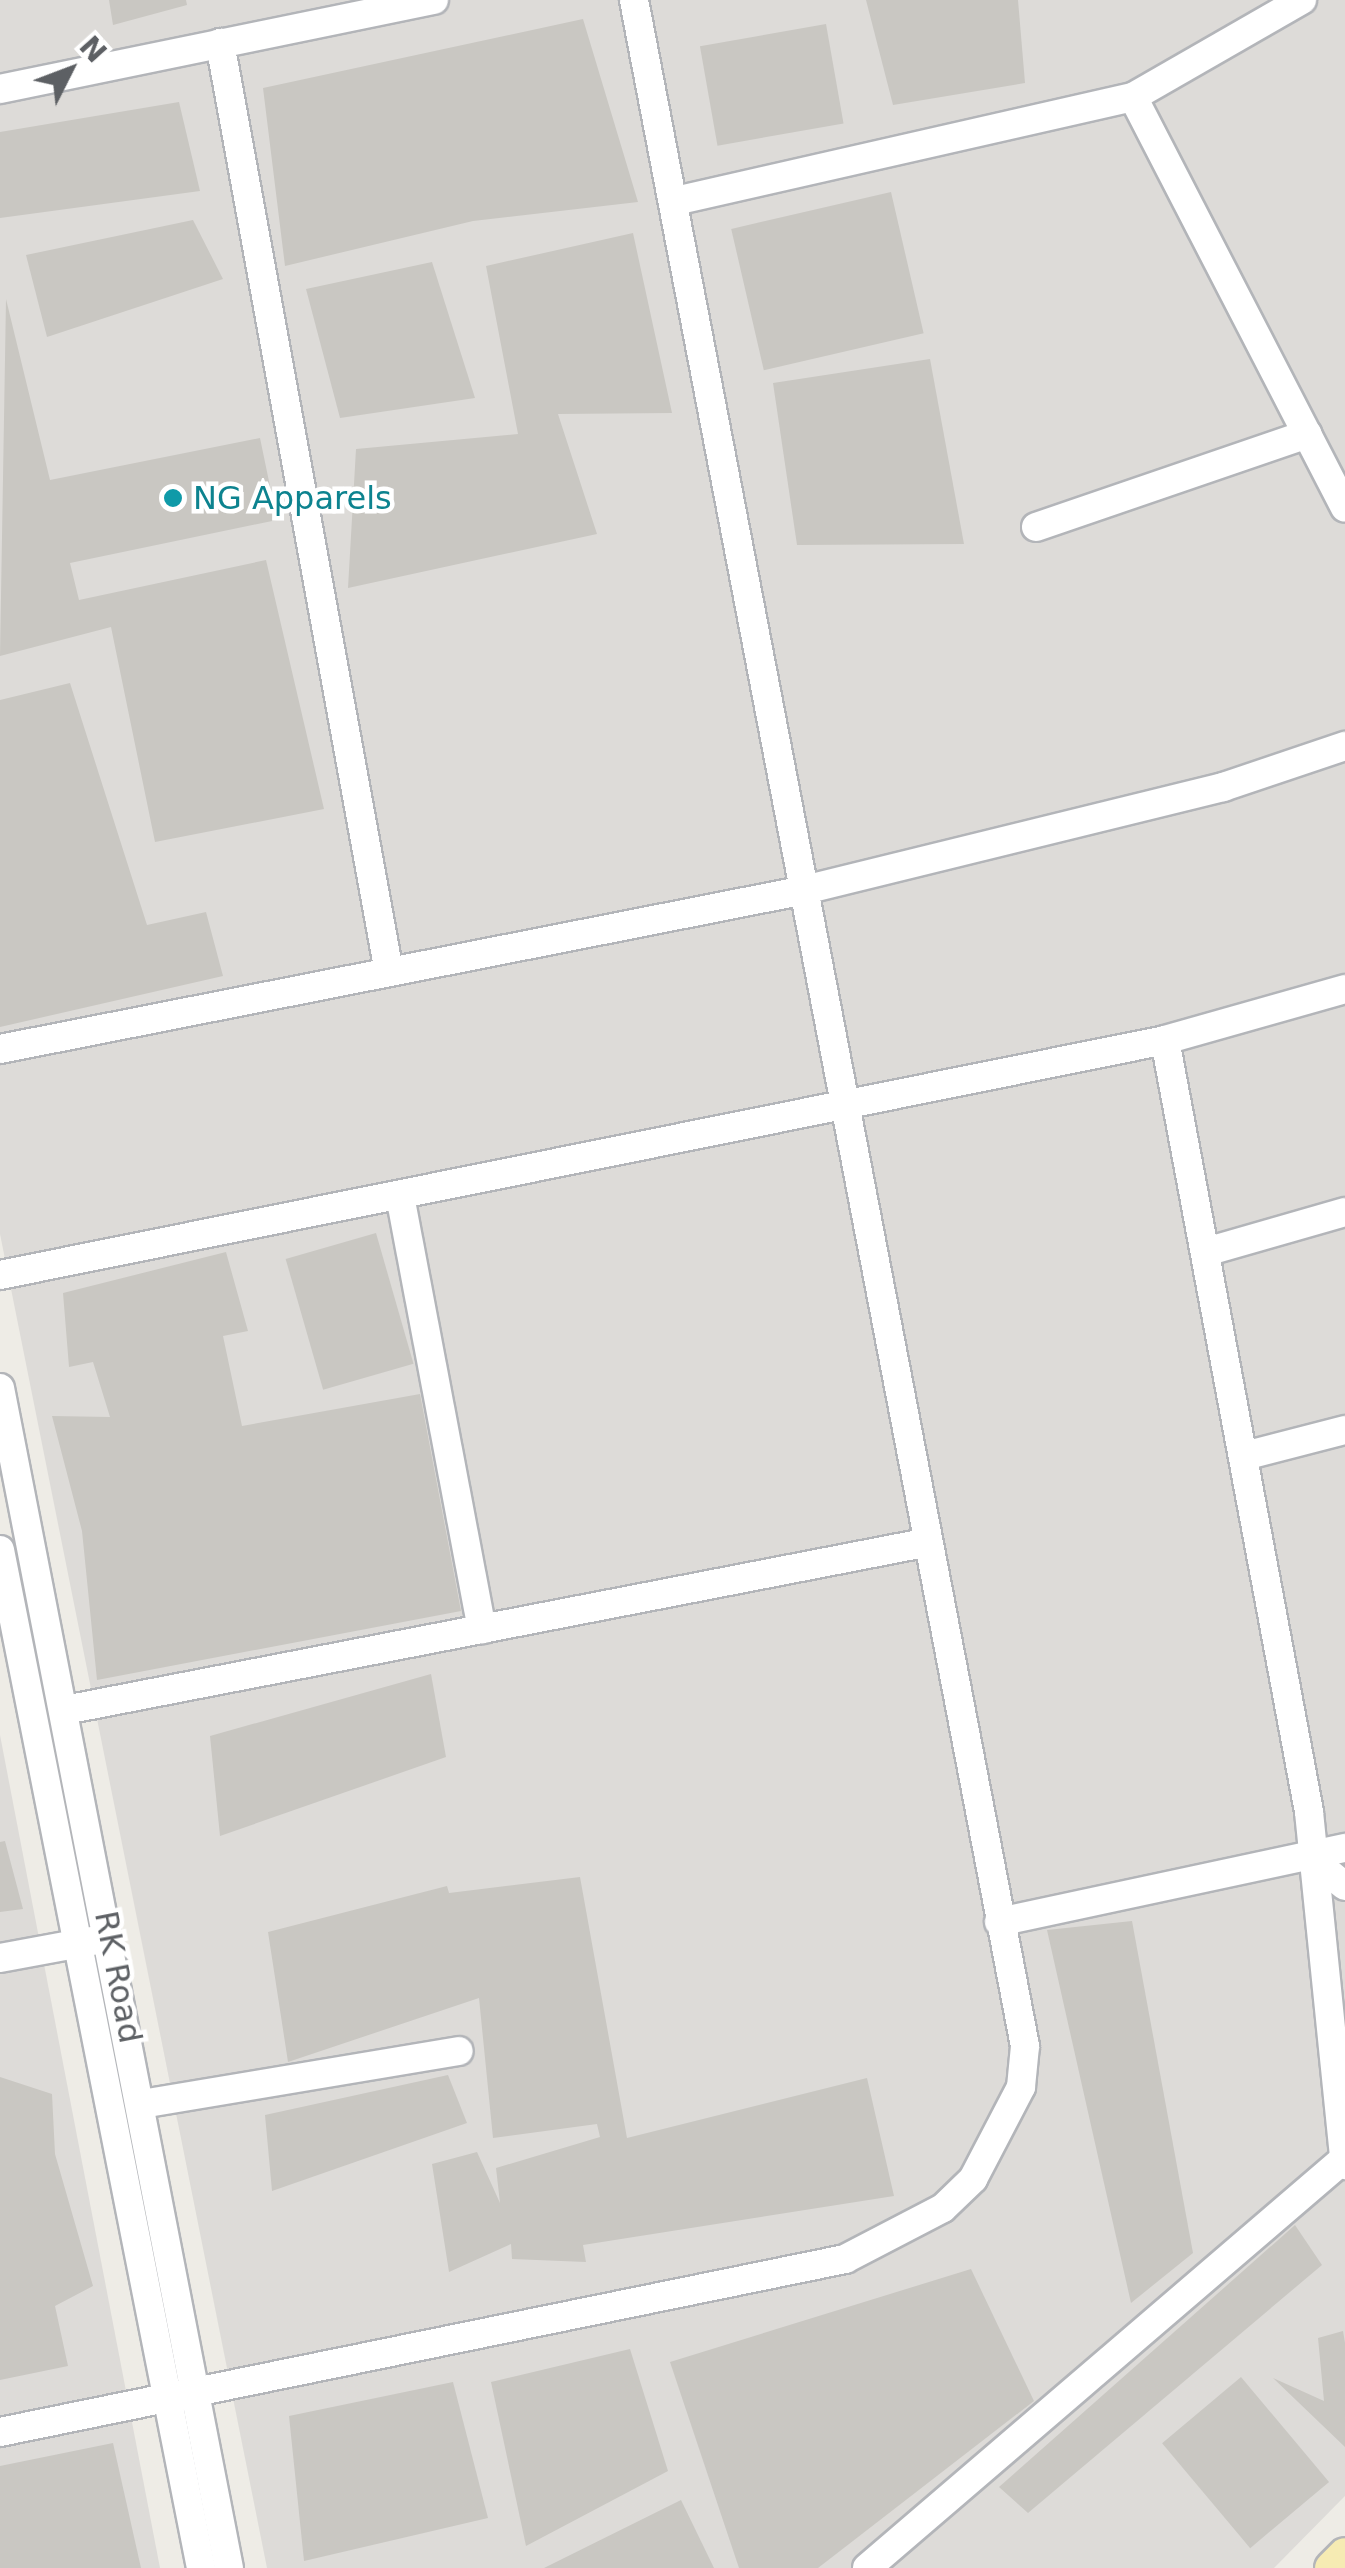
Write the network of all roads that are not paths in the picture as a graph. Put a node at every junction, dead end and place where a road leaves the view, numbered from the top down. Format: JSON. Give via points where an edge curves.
{"nodes":[{"id":1,"x":434,"y":0,"type":"edge"},
{"id":2,"x":634,"y":0,"type":"edge"},
{"id":3,"x":1302,"y":0,"type":"edge"},
{"id":4,"x":220,"y":43,"type":"junction"},
{"id":5,"x":0,"y":89,"type":"edge"},
{"id":6,"x":1134,"y":97,"type":"junction"},
{"id":7,"x":675,"y":202,"type":"junction"},
{"id":8,"x":1307,"y":434,"type":"junction"},
{"id":9,"x":1345,"y":507,"type":"edge"},
{"id":10,"x":1036,"y":527,"type":"dead end"},
{"id":11,"x":1345,"y":746,"type":"edge"},
{"id":12,"x":800,"y":891,"type":"junction"},
{"id":13,"x":389,"y":972,"type":"junction"},
{"id":14,"x":1345,"y":990,"type":"edge"},
{"id":15,"x":1164,"y":1040,"type":"junction"},
{"id":16,"x":0,"y":1049,"type":"edge"},
{"id":17,"x":838,"y":1102,"type":"junction"},
{"id":18,"x":401,"y":1201,"type":"junction"},
{"id":19,"x":1345,"y":1212,"type":"edge"},
{"id":20,"x":1208,"y":1252,"type":"junction"},
{"id":21,"x":0,"y":1275,"type":"edge"},
{"id":22,"x":0,"y":1388,"type":"edge"},
{"id":23,"x":1345,"y":1430,"type":"edge"},
{"id":24,"x":1248,"y":1455,"type":"junction"},
{"id":25,"x":29,"y":1531,"type":"junction"},
{"id":26,"x":0,"y":1540,"type":"edge"},
{"id":27,"x":924,"y":1543,"type":"junction"},
{"id":28,"x":0,"y":1550,"type":"edge"},
{"id":29,"x":482,"y":1629,"type":"junction"},
{"id":30,"x":65,"y":1710,"type":"junction"},
{"id":31,"x":1345,"y":1848,"type":"edge"},
{"id":32,"x":1308,"y":1857,"type":"junction"},
{"id":33,"x":1345,"y":1886,"type":"edge"},
{"id":34,"x":1000,"y":1922,"type":"junction"},
{"id":35,"x":96,"y":1940,"type":"junction"},
{"id":36,"x":0,"y":1958,"type":"edge"},
{"id":37,"x":459,"y":2052,"type":"dead end"},
{"id":38,"x":1341,"y":2089,"type":"edge"},
{"id":39,"x":142,"y":2104,"type":"junction"},
{"id":40,"x":1345,"y":2162,"type":"edge"},
{"id":41,"x":197,"y":2394,"type":"junction"},
{"id":42,"x":168,"y":2400,"type":"junction"},
{"id":43,"x":0,"y":2432,"type":"edge"},
{"id":44,"x":1345,"y":2555,"type":"edge"},
{"id":45,"x":201,"y":2568,"type":"edge"},
{"id":46,"x":229,"y":2568,"type":"edge"},
{"id":47,"x":867,"y":2568,"type":"edge"},
{"id":48,"x":1332,"y":2568,"type":"edge"}],
"edges":[{"from":1,"to":4,"type":"street"},
{"from":2,"to":7,"type":"street"},
{"from":3,"to":6,"type":"street"},
{"from":4,"to":5,"type":"street"},
{"from":4,"to":13,"type":"street"},
{"from":6,"to":7,"type":"street"},
{"from":6,"to":8,"type":"street"},
{"from":7,"to":12,"type":"street"},
{"from":8,"to":9,"type":"street"},
{"from":8,"to":10,"type":"street"},
{"from":11,"to":12,"type":"street","via":[[1223,788]]},
{"from":12,"to":13,"type":"street"},
{"from":12,"to":17,"type":"street"},
{"from":13,"to":16,"type":"street"},
{"from":14,"to":15,"type":"street"},
{"from":15,"to":17,"type":"street"},
{"from":15,"to":20,"type":"street"},
{"from":17,"to":18,"type":"street"},
{"from":17,"to":27,"type":"street"},
{"from":18,"to":21,"type":"street"},
{"from":18,"to":29,"type":"street"},
{"from":19,"to":20,"type":"street"},
{"from":20,"to":24,"type":"street"},
{"from":22,"to":25,"type":"street","name":"RK Road"},
{"from":23,"to":24,"type":"street"},
{"from":24,"to":32,"type":"street","via":[[1309,1812]]},
{"from":25,"to":26,"type":"street"},
{"from":25,"to":30,"type":"street","name":"RK Road"},
{"from":27,"to":29,"type":"street"},
{"from":27,"to":34,"type":"street"},
{"from":28,"to":35,"type":"street","name":"RK Road"},
{"from":29,"to":30,"type":"street"},
{"from":30,"to":35,"type":"street","name":"RK Road"},
{"from":31,"to":32,"type":"street"},
{"from":32,"to":33,"type":"street"},
{"from":32,"to":34,"type":"street"},
{"from":32,"to":38,"type":"street"},
{"from":34,"to":41,"type":"street","via":[[1026,2046],[1020,2087],[973,2180],[904,2231],[845,2260]]},
{"from":35,"to":36,"type":"street"},
{"from":35,"to":39,"type":"street","name":"RK Road"},
{"from":35,"to":42,"type":"street","name":"RK Road"},
{"from":37,"to":39,"type":"street"},
{"from":38,"to":40,"type":"street"},
{"from":39,"to":41,"type":"street","name":"RK Road"},
{"from":40,"to":47,"type":"street"},
{"from":41,"to":42,"type":"street"},
{"from":41,"to":46,"type":"street","name":"RK Road"},
{"from":42,"to":43,"type":"street"},
{"from":42,"to":45,"type":"street","name":"RK Road"},
{"from":44,"to":48,"type":"main road"}]}
